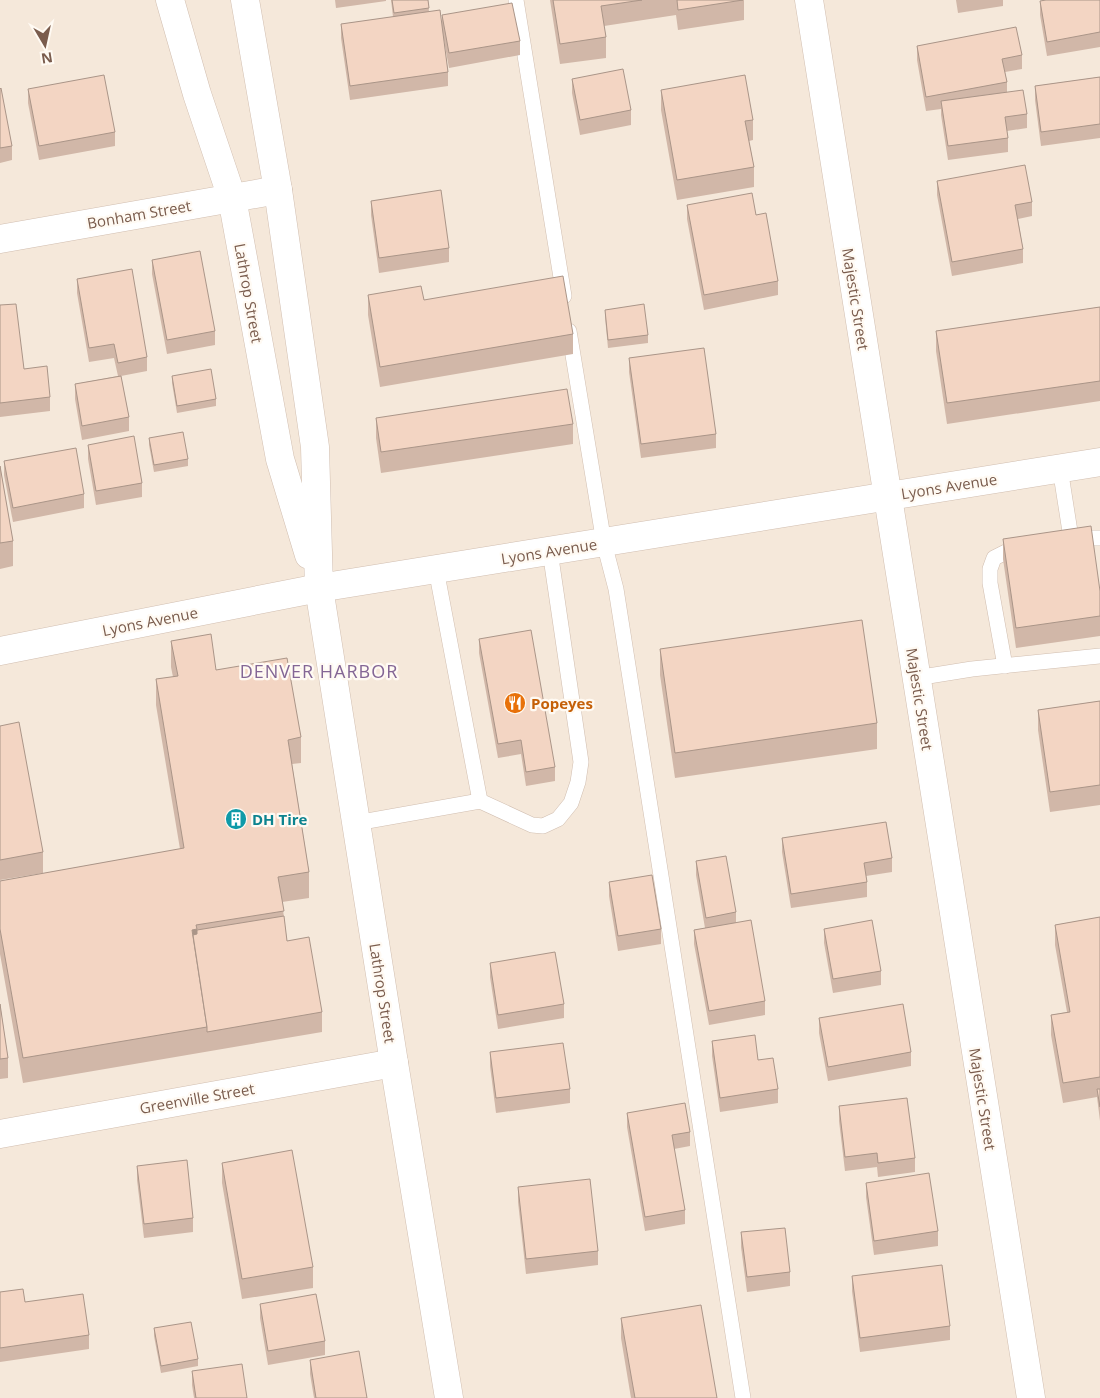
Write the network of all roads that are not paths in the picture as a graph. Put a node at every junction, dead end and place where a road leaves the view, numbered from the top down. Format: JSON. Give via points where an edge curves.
{"nodes":[{"id":1,"x":170,"y":0,"type":"edge"},
{"id":2,"x":245,"y":0,"type":"edge"},
{"id":3,"x":516,"y":0,"type":"edge"},
{"id":4,"x":809,"y":0,"type":"edge"},
{"id":5,"x":278,"y":190,"type":"junction"},
{"id":6,"x":232,"y":198,"type":"junction"},
{"id":7,"x":0,"y":238,"type":"edge"},
{"id":8,"x":1100,"y":462,"type":"edge"},
{"id":9,"x":1060,"y":468,"type":"junction"},
{"id":10,"x":888,"y":495,"type":"junction"},
{"id":11,"x":1071,"y":538,"type":"junction"},
{"id":12,"x":1100,"y":538,"type":"edge"},
{"id":13,"x":1052,"y":542,"type":"edge"},
{"id":14,"x":604,"y":543,"type":"junction"},
{"id":15,"x":1034,"y":546,"type":"edge"},
{"id":16,"x":550,"y":551,"type":"junction"},
{"id":17,"x":436,"y":569,"type":"junction"},
{"id":18,"x":319,"y":588,"type":"junction"},
{"id":19,"x":0,"y":651,"type":"edge"},
{"id":20,"x":1100,"y":656,"type":"edge"},
{"id":21,"x":1005,"y":666,"type":"junction"},
{"id":22,"x":916,"y":678,"type":"junction"},
{"id":23,"x":480,"y":801,"type":"junction"},
{"id":24,"x":356,"y":823,"type":"junction"},
{"id":25,"x":394,"y":1063,"type":"junction"},
{"id":26,"x":0,"y":1134,"type":"edge"},
{"id":27,"x":449,"y":1398,"type":"edge"},
{"id":28,"x":743,"y":1398,"type":"edge"},
{"id":29,"x":1031,"y":1398,"type":"edge"}],
"edges":[{"from":1,"to":6,"type":"street","name":"Lathrop Street"},
{"from":2,"to":5,"type":"street","name":"Lathrop Street"},
{"from":3,"to":14,"type":"lane"},
{"from":4,"to":10,"type":"street","name":"Majestic Street"},
{"from":5,"to":6,"type":"street","name":"Bonham Street"},
{"from":5,"to":18,"type":"street","name":"Lathrop Street","via":[[315,447]]},
{"from":6,"to":7,"type":"street","name":"Bonham Street"},
{"from":6,"to":18,"type":"street","name":"Lathrop Street","via":[[280,459]]},
{"from":8,"to":9,"type":"street","name":"Lyons Avenue"},
{"from":9,"to":10,"type":"street","name":"Lyons Avenue"},
{"from":9,"to":11,"type":"lane"},
{"from":10,"to":14,"type":"street","name":"Lyons Avenue"},
{"from":10,"to":22,"type":"street","name":"Majestic Street"},
{"from":11,"to":12,"type":"lane"},
{"from":11,"to":13,"type":"lane"},
{"from":14,"to":16,"type":"street","name":"Lyons Avenue"},
{"from":14,"to":28,"type":"lane","via":[[618,599]]},
{"from":15,"to":21,"type":"lane","via":[[994,558],[990,569]]},
{"from":16,"to":17,"type":"street","name":"Lyons Avenue"},
{"from":16,"to":23,"type":"lane","via":[[581,762],[578,782],[571,804],[558,819],[543,826],[532,825]]},
{"from":17,"to":18,"type":"street","name":"Lyons Avenue"},
{"from":17,"to":23,"type":"lane"},
{"from":18,"to":19,"type":"street","name":"Lyons Avenue"},
{"from":18,"to":24,"type":"street","name":"Lathrop Street"},
{"from":20,"to":21,"type":"lane"},
{"from":21,"to":22,"type":"lane"},
{"from":22,"to":29,"type":"street","name":"Majestic Street"},
{"from":23,"to":24,"type":"lane"},
{"from":24,"to":25,"type":"street","name":"Lathrop Street"},
{"from":25,"to":26,"type":"street","name":"Greenville Street"},
{"from":25,"to":27,"type":"street","name":"Lathrop Street"}]}
